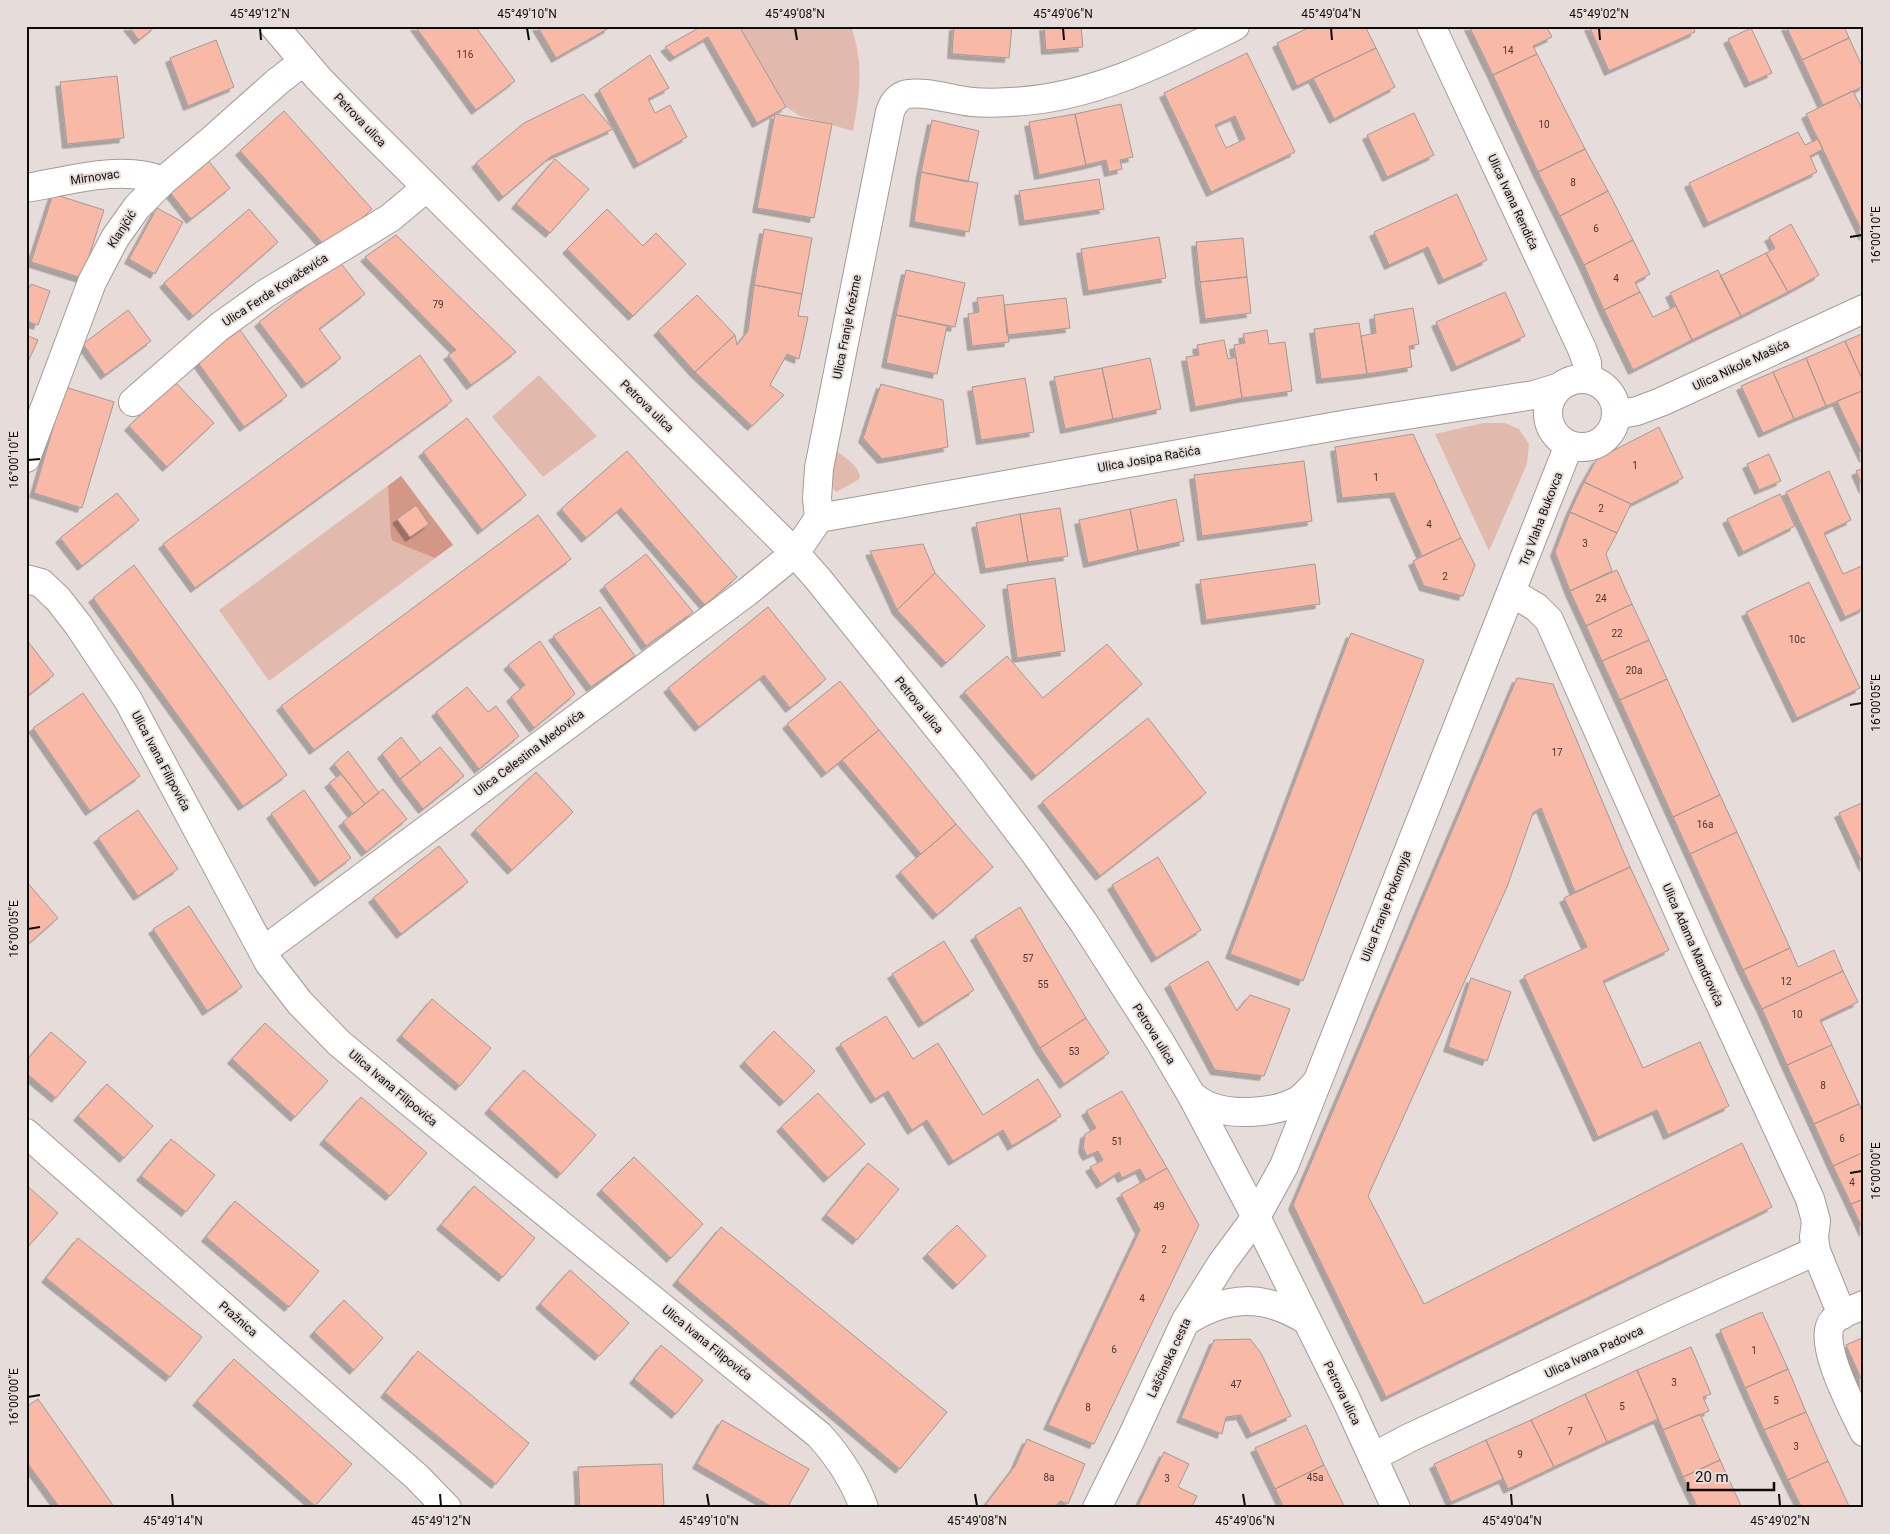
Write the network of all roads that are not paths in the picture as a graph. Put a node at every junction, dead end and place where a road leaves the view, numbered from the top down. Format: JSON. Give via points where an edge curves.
{"nodes":[{"id":1,"x":274,"y":26,"type":"edge"},
{"id":2,"x":1235,"y":26,"type":"edge"},
{"id":3,"x":1431,"y":26,"type":"edge"},
{"id":4,"x":304,"y":61,"type":"junction"},
{"id":5,"x":163,"y":181,"type":"junction"},
{"id":6,"x":26,"y":188,"type":"edge"},
{"id":7,"x":426,"y":188,"type":"junction"},
{"id":8,"x":1864,"y":309,"type":"edge"},
{"id":9,"x":1588,"y":379,"type":"junction"},
{"id":10,"x":1560,"y":387,"type":"junction"},
{"id":11,"x":132,"y":402,"type":"dead end"},
{"id":12,"x":1616,"y":415,"type":"junction"},
{"id":13,"x":1569,"y":445,"type":"junction"},
{"id":14,"x":26,"y":458,"type":"edge"},
{"id":15,"x":819,"y":518,"type":"junction"},
{"id":16,"x":795,"y":553,"type":"junction"},
{"id":17,"x":26,"y":579,"type":"edge"},
{"id":18,"x":1512,"y":592,"type":"junction"},
{"id":19,"x":262,"y":951,"type":"junction"},
{"id":20,"x":1317,"y":1082,"type":"junction"},
{"id":21,"x":1192,"y":1096,"type":"junction"},
{"id":22,"x":26,"y":1133,"type":"edge"},
{"id":23,"x":1256,"y":1217,"type":"junction"},
{"id":24,"x":1816,"y":1251,"type":"junction"},
{"id":25,"x":1853,"y":1310,"type":"edge"},
{"id":26,"x":1306,"y":1320,"type":"junction"},
{"id":27,"x":1185,"y":1322,"type":"junction"},
{"id":28,"x":1864,"y":1432,"type":"edge"},
{"id":29,"x":1373,"y":1457,"type":"junction"},
{"id":30,"x":447,"y":1508,"type":"edge"},
{"id":31,"x":864,"y":1508,"type":"edge"},
{"id":32,"x":1097,"y":1508,"type":"edge"},
{"id":33,"x":1396,"y":1508,"type":"edge"}],
"edges":[{"from":1,"to":4,"type":"street","name":"Petrova ulica"},
{"from":2,"to":15,"type":"street","name":"Ulica Franje Krežme","via":[[1146,68],[1071,94],[1010,102],[972,102],[907,94],[894,103],[821,458],[817,498]]},
{"from":3,"to":9,"type":"street","name":"Ulica Ivana Rendića","via":[[1582,349]]},
{"from":4,"to":5,"type":"street","name":"Klanjčić"},
{"from":4,"to":7,"type":"street","name":"Petrova ulica"},
{"from":5,"to":6,"type":"street","name":"Mirnovac","via":[[138,173],[116,173]]},
{"from":5,"to":14,"type":"street","name":"Klanjčić","via":[[137,207],[115,238],[92,282]]},
{"from":7,"to":11,"type":"street","name":"Ulica Ferde Kovačevića","via":[[390,218],[265,294],[219,327]]},
{"from":7,"to":16,"type":"street","name":"Petrova ulica"},
{"from":8,"to":12,"type":"street","name":"Ulica Nikole Mašića","via":[[1661,402]]},
{"from":9,"to":10,"type":"street","via":[[1573,380]]},
{"from":9,"to":12,"type":"street","via":[[1597,382],[1612,396]]},
{"from":10,"to":13,"type":"street","via":[[1553,394],[1547,414],[1554,433]]},
{"from":10,"to":15,"type":"street","name":"Ulica Josipa Račića","via":[[1534,395],[1339,426]]},
{"from":12,"to":13,"type":"street","via":[[1615,424],[1604,440],[1588,447]]},
{"from":13,"to":18,"type":"street","name":"Trg Vlaha Bukovca"},
{"from":15,"to":16,"type":"street"},
{"from":16,"to":19,"type":"street","name":"Ulica Celestina Medovića","via":[[747,592]]},
{"from":16,"to":21,"type":"street","name":"Petrova ulica","via":[[971,769],[1034,852],[1084,923]]},
{"from":17,"to":19,"type":"street","name":"Ulica Ivana Filipovića","via":[[40,584],[58,599],[128,700]]},
{"from":18,"to":20,"type":"street","name":"Ulica Franje Pokornyja"},
{"from":18,"to":24,"type":"street","name":"Ulica Adama Mandrovića","via":[[1536,607],[1549,620],[1810,1199],[1816,1221]]},
{"from":19,"to":31,"type":"street","name":"Ulica Ivana Filipovića","via":[[300,1003],[339,1043],[819,1435],[852,1479]]},
{"from":20,"to":21,"type":"street","via":[[1298,1100],[1256,1111],[1225,1110],[1208,1106]]},
{"from":20,"to":23,"type":"street","name":"Ulica Franje Pokornyja","via":[[1284,1166]]},
{"from":21,"to":23,"type":"street","name":"Petrova ulica"},
{"from":22,"to":30,"type":"street","name":"Pražnica","via":[[417,1477]]},
{"from":23,"to":26,"type":"street","name":"Petrova ulica"},
{"from":23,"to":27,"type":"street","name":"Laščinska cesta"},
{"from":24,"to":25,"type":"street","name":"Ulica Adama Mandrovića"},
{"from":24,"to":29,"type":"street","name":"Ulica Ivana Padovca"},
{"from":25,"to":28,"type":"street","via":[[1833,1321],[1827,1331],[1832,1358]]},
{"from":26,"to":27,"type":"street","via":[[1288,1309],[1270,1304],[1235,1301],[1203,1310]]},
{"from":26,"to":29,"type":"street","name":"Petrova ulica"},
{"from":27,"to":32,"type":"street","name":"Laščinska cesta"},
{"from":29,"to":33,"type":"street","name":"Petrova ulica"}]}
